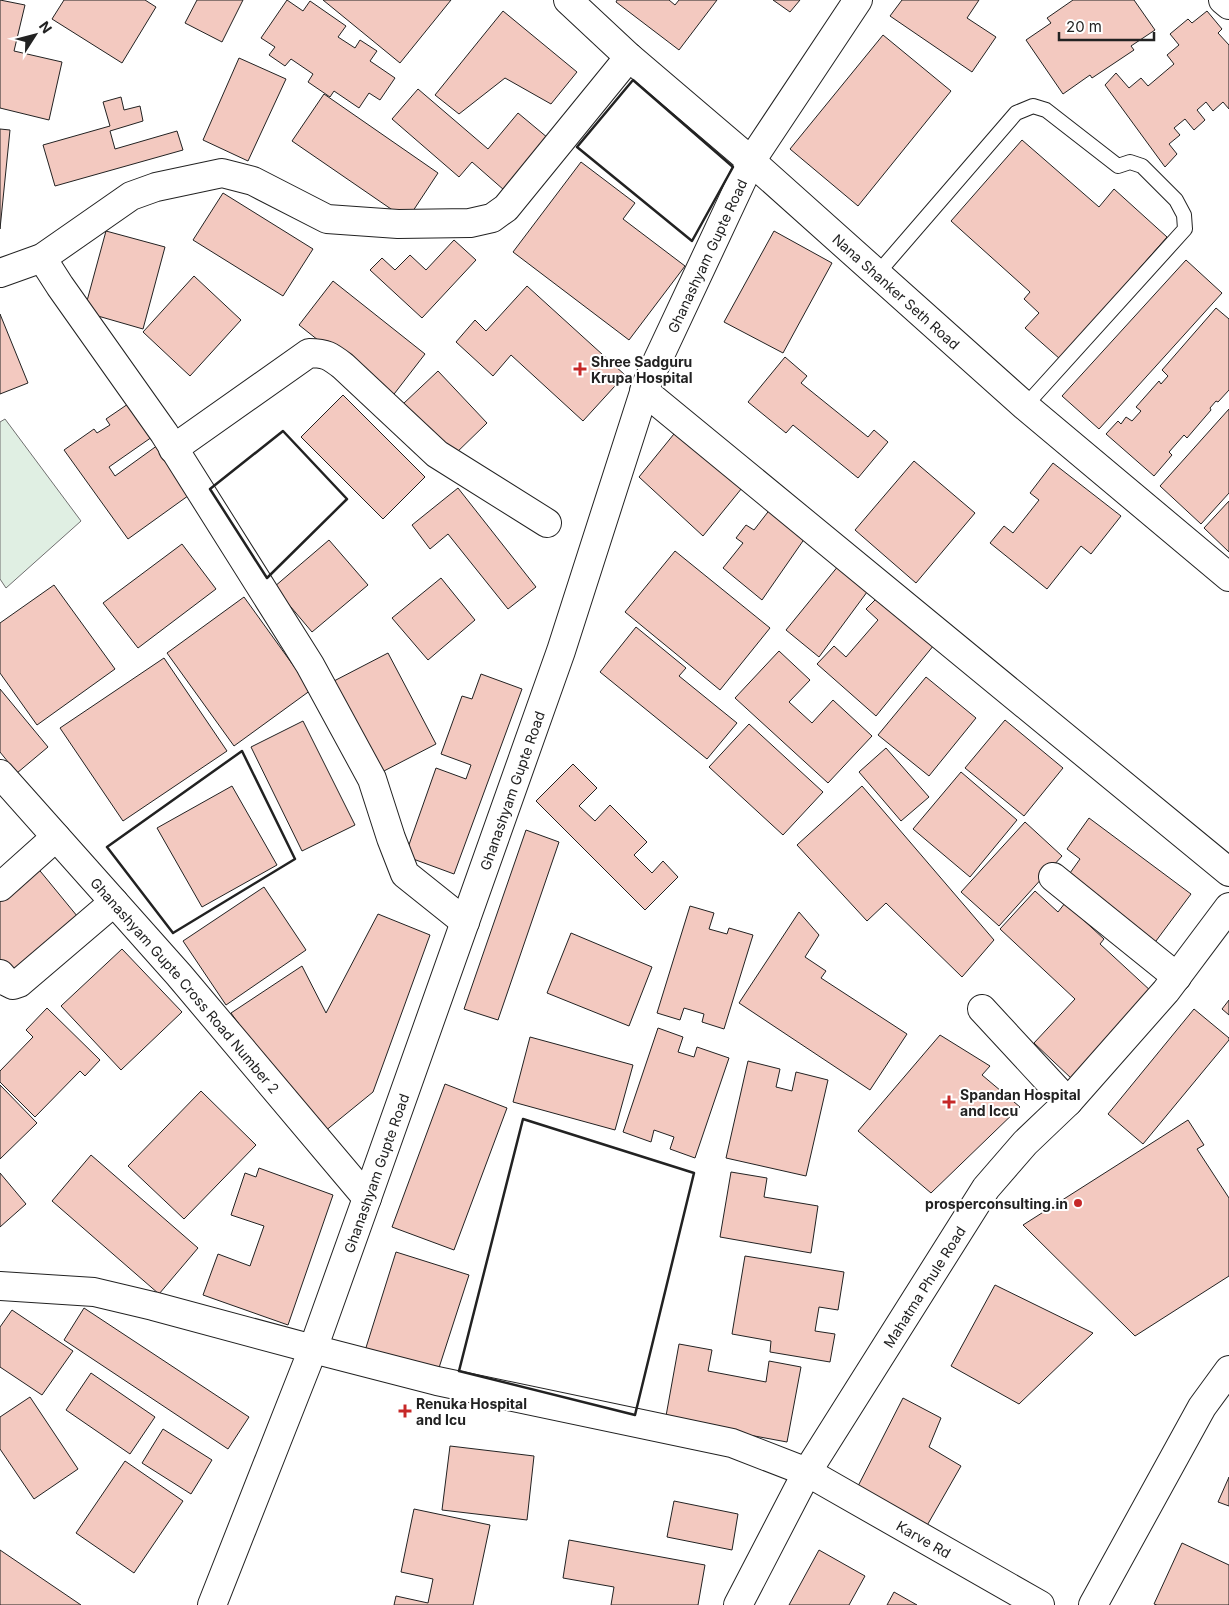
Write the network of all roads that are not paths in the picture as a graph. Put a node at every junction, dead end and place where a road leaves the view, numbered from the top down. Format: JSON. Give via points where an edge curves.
{"nodes":[{"id":1,"x":858,"y":0,"type":"edge"},
{"id":2,"x":1223,"y":0,"type":"edge"},
{"id":3,"x":573,"y":2,"type":"edge"},
{"id":4,"x":1229,"y":5,"type":"edge"},
{"id":5,"x":629,"y":57,"type":"junction"},
{"id":6,"x":751,"y":161,"type":"junction"},
{"id":7,"x":42,"y":258,"type":"junction"},
{"id":8,"x":0,"y":273,"type":"edge"},
{"id":9,"x":877,"y":274,"type":"junction"},
{"id":10,"x":644,"y":391,"type":"junction"},
{"id":11,"x":1025,"y":406,"type":"junction"},
{"id":12,"x":173,"y":449,"type":"junction"},
{"id":13,"x":547,"y":524,"type":"dead end"},
{"id":14,"x":1229,"y":577,"type":"edge"},
{"id":15,"x":0,"y":774,"type":"edge"},
{"id":16,"x":56,"y":837,"type":"junction"},
{"id":17,"x":1229,"y":872,"type":"edge"},
{"id":18,"x":1052,"y":877,"type":"dead end"},
{"id":19,"x":0,"y":887,"type":"edge"},
{"id":20,"x":114,"y":902,"type":"junction"},
{"id":21,"x":1229,"y":907,"type":"edge"},
{"id":22,"x":465,"y":922,"type":"junction"},
{"id":23,"x":0,"y":974,"type":"edge"},
{"id":24,"x":1177,"y":977,"type":"junction"},
{"id":25,"x":982,"y":1009,"type":"dead end"},
{"id":26,"x":1068,"y":1102,"type":"junction"},
{"id":27,"x":367,"y":1198,"type":"junction"},
{"id":28,"x":0,"y":1286,"type":"edge"},
{"id":29,"x":313,"y":1349,"type":"junction"},
{"id":30,"x":1229,"y":1370,"type":"edge"},
{"id":31,"x":807,"y":1472,"type":"junction"},
{"id":32,"x":212,"y":1605,"type":"edge"},
{"id":33,"x":738,"y":1605,"type":"edge"},
{"id":34,"x":1040,"y":1605,"type":"edge"},
{"id":35,"x":1093,"y":1605,"type":"edge"}],
"edges":[{"from":1,"to":6,"type":"street","name":"Ghanashyam Gupte Road"},
{"from":2,"to":4,"type":"street"},
{"from":3,"to":5,"type":"street","name":"Nana Shanker Seth Road"},
{"from":5,"to":6,"type":"street","name":"Nana Shanker Seth Road"},
{"from":5,"to":7,"type":"street","via":[[506,208],[492,218],[470,223],[398,224],[327,219],[253,181],[222,173],[156,186],[131,196]]},
{"from":6,"to":9,"type":"street","name":"Nana Shanker Seth Road"},
{"from":6,"to":10,"type":"street","name":"Ghanashyam Gupte Road"},
{"from":7,"to":8,"type":"street"},
{"from":7,"to":12,"type":"street"},
{"from":9,"to":11,"type":"street","name":"Nana Shanker Seth Road"},
{"from":9,"to":11,"type":"lane","via":[[1016,113],[1033,106],[1046,110],[1118,166],[1130,162],[1142,166],[1176,200],[1184,215],[1185,230]]},
{"from":10,"to":17,"type":"street"},
{"from":10,"to":22,"type":"street","name":"Ghanashyam Gupte Road","via":[[561,651]]},
{"from":11,"to":14,"type":"street","name":"Nana Shanker Seth Road"},
{"from":12,"to":13,"type":"street","via":[[309,353],[322,353],[344,366],[437,454]]},
{"from":12,"to":22,"type":"street","via":[[310,665],[352,740],[372,779],[405,874]]},
{"from":15,"to":16,"type":"street","name":"Ghanashyam Gupte Cross Road Number 2"},
{"from":16,"to":19,"type":"street"},
{"from":16,"to":20,"type":"street","name":"Ghanashyam Gupte Cross Road Number 2"},
{"from":18,"to":24,"type":"street"},
{"from":20,"to":23,"type":"street","via":[[18,982],[13,985]]},
{"from":20,"to":27,"type":"street","name":"Ghanashyam Gupte Cross Road Number 2"},
{"from":21,"to":24,"type":"street","name":"Mahatma Phule Road"},
{"from":22,"to":27,"type":"street","name":"Ghanashyam Gupte Road"},
{"from":24,"to":26,"type":"street","name":"Mahatma Phule Road"},
{"from":25,"to":26,"type":"street"},
{"from":26,"to":31,"type":"street","name":"Mahatma Phule Road","via":[[986,1188]]},
{"from":27,"to":29,"type":"street","name":"Ghanashyam Gupte Road"},
{"from":28,"to":29,"type":"street","name":"Karve Rd","via":[[94,1292]]},
{"from":29,"to":31,"type":"street","name":"Karve Rd","via":[[437,1381],[732,1443]]},
{"from":29,"to":32,"type":"street","name":"Ghanashyam Gupte Road"},
{"from":30,"to":35,"type":"street","via":[[1202,1407]]},
{"from":31,"to":33,"type":"street","name":"Mahatma Phule Road"},
{"from":31,"to":34,"type":"street","name":"Karve Rd"}]}
